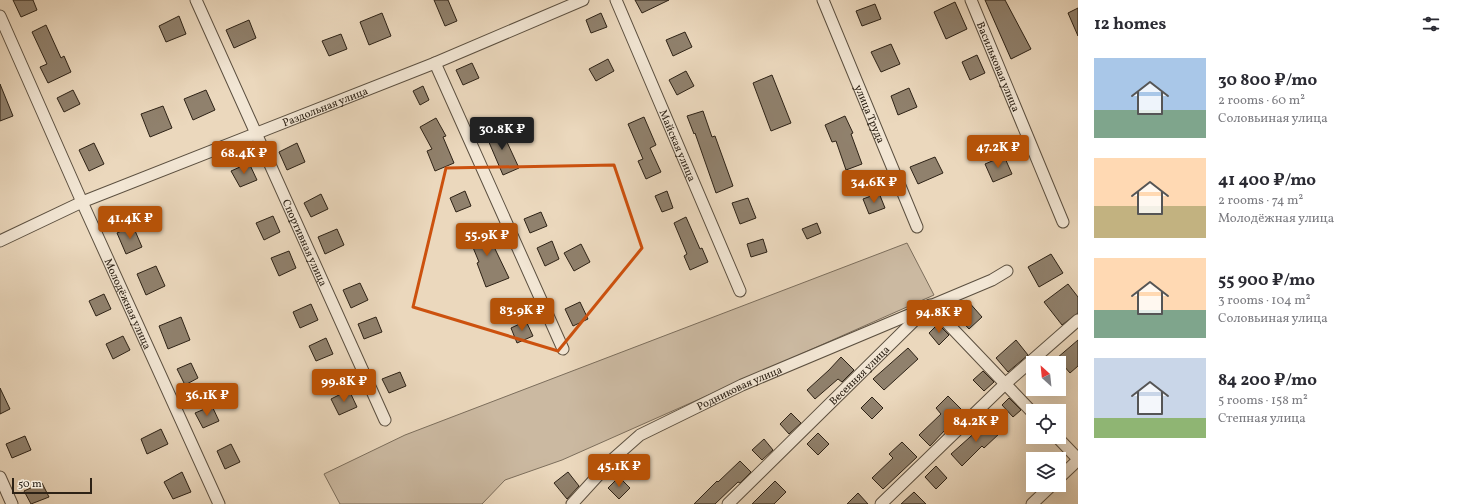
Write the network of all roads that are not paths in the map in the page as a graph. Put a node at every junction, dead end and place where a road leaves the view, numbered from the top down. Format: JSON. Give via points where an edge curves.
{"nodes":[{"id":1,"x":196,"y":0,"type":"edge"},
{"id":2,"x":583,"y":0,"type":"edge"},
{"id":3,"x":616,"y":0,"type":"edge"},
{"id":4,"x":822,"y":0,"type":"edge"},
{"id":5,"x":971,"y":0,"type":"edge"},
{"id":6,"x":0,"y":16,"type":"edge"},
{"id":7,"x":435,"y":63,"type":"junction"},
{"id":8,"x":256,"y":133,"type":"junction"},
{"id":9,"x":82,"y":202,"type":"junction"},
{"id":10,"x":1062,"y":222,"type":"dead end"},
{"id":11,"x":917,"y":227,"type":"dead end"},
{"id":12,"x":0,"y":241,"type":"edge"},
{"id":13,"x":1007,"y":271,"type":"dead end"},
{"id":14,"x":740,"y":291,"type":"dead end"},
{"id":15,"x":930,"y":305,"type":"junction"},
{"id":16,"x":1078,"y":320,"type":"edge"},
{"id":17,"x":563,"y":349,"type":"dead end"},
{"id":18,"x":1005,"y":384,"type":"junction"},
{"id":19,"x":1026,"y":406,"type":"edge"},
{"id":20,"x":385,"y":420,"type":"dead end"},
{"id":21,"x":1064,"y":444,"type":"edge"},
{"id":22,"x":1078,"y":459,"type":"edge"},
{"id":23,"x":1066,"y":471,"type":"edge"},
{"id":24,"x":0,"y":477,"type":"edge"},
{"id":25,"x":1045,"y":492,"type":"edge"},
{"id":26,"x":12,"y":504,"type":"edge"},
{"id":27,"x":219,"y":504,"type":"edge"},
{"id":28,"x":572,"y":504,"type":"edge"},
{"id":29,"x":728,"y":504,"type":"edge"},
{"id":30,"x":881,"y":504,"type":"edge"},
{"id":31,"x":1032,"y":504,"type":"edge"}],
"edges":[{"from":1,"to":8,"type":"street","name":"Спортивная улица"},
{"from":2,"to":7,"type":"street","name":"Раздольная улица"},
{"from":3,"to":14,"type":"street","name":"Майская улица"},
{"from":4,"to":11,"type":"street","name":"улица Труда"},
{"from":5,"to":10,"type":"street","name":"Васильковая улица"},
{"from":6,"to":9,"type":"street","name":"Молодёжная улица"},
{"from":7,"to":8,"type":"street","name":"Раздольная улица"},
{"from":7,"to":17,"type":"street"},
{"from":8,"to":9,"type":"street","name":"Раздольная улица"},
{"from":8,"to":20,"type":"street","name":"Спортивная улица"},
{"from":9,"to":12,"type":"street","name":"Раздольная улица"},
{"from":9,"to":27,"type":"street","name":"Молодёжная улица"},
{"from":13,"to":15,"type":"street","name":"Весенняя улица","via":[[992,280]]},
{"from":15,"to":18,"type":"street"},
{"from":15,"to":28,"type":"street","name":"Родниковая улица","via":[[742,385],[640,436],[614,458]]},
{"from":15,"to":29,"type":"street","name":"Весенняя улица"},
{"from":16,"to":18,"type":"street"},
{"from":18,"to":19,"type":"street"},
{"from":18,"to":30,"type":"street"},
{"from":21,"to":22,"type":"street"},
{"from":22,"to":23,"type":"street"},
{"from":24,"to":26,"type":"street"},
{"from":25,"to":31,"type":"street"}]}
